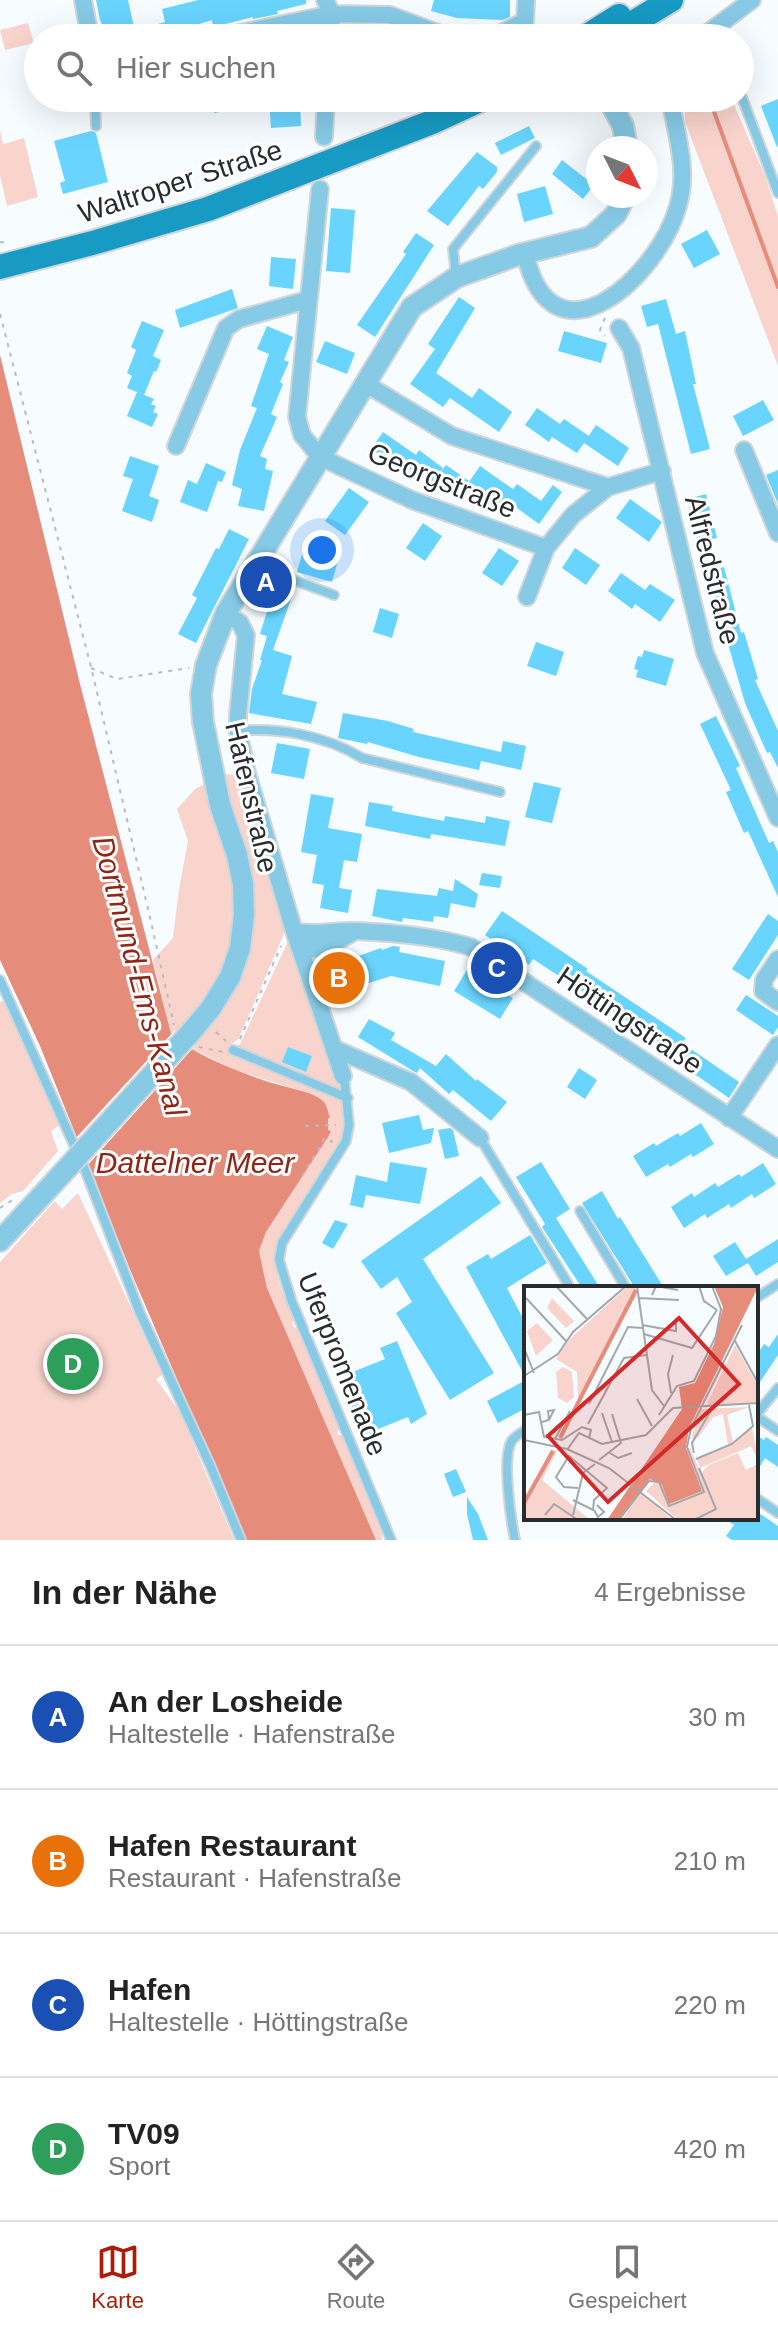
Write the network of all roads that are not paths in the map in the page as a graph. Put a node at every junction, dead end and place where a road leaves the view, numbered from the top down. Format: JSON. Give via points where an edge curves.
{"nodes":[{"id":1,"x":83,"y":0,"type":"edge"},
{"id":2,"x":526,"y":0,"type":"edge"},
{"id":3,"x":645,"y":0,"type":"edge"},
{"id":4,"x":671,"y":0,"type":"edge"},
{"id":5,"x":752,"y":0,"type":"edge"},
{"id":6,"x":734,"y":6,"type":"edge"},
{"id":7,"x":328,"y":7,"type":"edge"},
{"id":8,"x":87,"y":24,"type":"edge"},
{"id":9,"x":267,"y":24,"type":"edge"},
{"id":10,"x":414,"y":24,"type":"edge"},
{"id":11,"x":519,"y":24,"type":"edge"},
{"id":12,"x":606,"y":24,"type":"edge"},
{"id":13,"x":631,"y":24,"type":"edge"},
{"id":14,"x":723,"y":24,"type":"edge"},
{"id":15,"x":96,"y":112,"type":"edge"},
{"id":16,"x":325,"y":112,"type":"edge"},
{"id":17,"x":438,"y":112,"type":"edge"},
{"id":18,"x":451,"y":112,"type":"edge"},
{"id":19,"x":616,"y":112,"type":"edge"},
{"id":20,"x":673,"y":112,"type":"edge"},
{"id":21,"x":748,"y":112,"type":"edge"},
{"id":22,"x":96,"y":126,"type":"dead end"},
{"id":23,"x":625,"y":136,"type":"edge"},
{"id":24,"x":324,"y":137,"type":"dead end"},
{"id":25,"x":375,"y":144,"type":"junction"},
{"id":26,"x":536,"y":146,"type":"dead end"},
{"id":27,"x":320,"y":189,"type":"dead end"},
{"id":28,"x":778,"y":193,"type":"edge"},
{"id":29,"x":619,"y":208,"type":"edge"},
{"id":30,"x":525,"y":253,"type":"junction"},
{"id":31,"x":7,"y":258,"type":"edge"},
{"id":32,"x":457,"y":277,"type":"junction"},
{"id":33,"x":307,"y":300,"type":"junction"},
{"id":34,"x":612,"y":332,"type":"road end"},
{"id":35,"x":366,"y":384,"type":"junction"},
{"id":36,"x":176,"y":446,"type":"dead end"},
{"id":37,"x":744,"y":450,"type":"dead end"},
{"id":38,"x":320,"y":457,"type":"junction"},
{"id":39,"x":662,"y":471,"type":"junction"},
{"id":40,"x":608,"y":487,"type":"junction"},
{"id":41,"x":778,"y":533,"type":"edge"},
{"id":42,"x":546,"y":548,"type":"junction"},
{"id":43,"x":254,"y":566,"type":"junction"},
{"id":44,"x":334,"y":595,"type":"dead end"},
{"id":45,"x":527,"y":597,"type":"dead end"},
{"id":46,"x":226,"y":613,"type":"junction"},
{"id":47,"x":238,"y":731,"type":"junction"},
{"id":48,"x":500,"y":792,"type":"dead end"},
{"id":49,"x":778,"y":818,"type":"edge"},
{"id":50,"x":296,"y":938,"type":"junction"},
{"id":51,"x":778,"y":959,"type":"edge"},
{"id":52,"x":0,"y":980,"type":"edge"},
{"id":53,"x":778,"y":1002,"type":"edge"},
{"id":54,"x":778,"y":1045,"type":"edge"},
{"id":55,"x":231,"y":1047,"type":"road end"},
{"id":56,"x":335,"y":1049,"type":"junction"},
{"id":57,"x":343,"y":1076,"type":"joint"},
{"id":58,"x":348,"y":1098,"type":"junction"},
{"id":59,"x":729,"y":1118,"type":"junction"},
{"id":60,"x":480,"y":1138,"type":"joint"},
{"id":61,"x":778,"y":1149,"type":"edge"},
{"id":62,"x":580,"y":1211,"type":"dead end"},
{"id":63,"x":1,"y":1238,"type":"edge"},
{"id":64,"x":568,"y":1284,"type":"dead end"},
{"id":65,"x":778,"y":1284,"type":"edge"},
{"id":66,"x":625,"y":1286,"type":"edge"},
{"id":67,"x":758,"y":1297,"type":"edge"},
{"id":68,"x":778,"y":1388,"type":"edge"},
{"id":69,"x":758,"y":1413,"type":"edge"},
{"id":70,"x":758,"y":1417,"type":"edge"},
{"id":71,"x":524,"y":1431,"type":"edge"},
{"id":72,"x":778,"y":1431,"type":"edge"},
{"id":73,"x":758,"y":1499,"type":"edge"},
{"id":74,"x":778,"y":1513,"type":"edge"},
{"id":75,"x":241,"y":1540,"type":"edge"},
{"id":76,"x":391,"y":1540,"type":"edge"},
{"id":77,"x":515,"y":1540,"type":"edge"}],
"edges":[{"from":1,"to":8,"type":"street"},
{"from":2,"to":11,"type":"street","via":[[525,21]]},
{"from":3,"to":12,"type":"main road"},
{"from":4,"to":13,"type":"main road"},
{"from":5,"to":6,"type":"street"},
{"from":6,"to":14,"type":"street"},
{"from":7,"to":9,"type":"street"},
{"from":7,"to":10,"type":"street","via":[[390,15]]},
{"from":15,"to":22,"type":"lane"},
{"from":16,"to":24,"type":"street"},
{"from":17,"to":25,"type":"main road","name":"Waltroper Straße"},
{"from":18,"to":25,"type":"main road","name":"Waltroper Straße"},
{"from":19,"to":23,"type":"street"},
{"from":20,"to":30,"type":"street","via":[[683,176],[679,205],[655,256],[640,273],[611,298],[563,310],[551,304],[531,278]]},
{"from":21,"to":28,"type":"lane"},
{"from":25,"to":31,"type":"main road","name":"Waltroper Straße","via":[[208,209]]},
{"from":26,"to":32,"type":"lane","via":[[453,249]]},
{"from":27,"to":33,"type":"street"},
{"from":29,"to":30,"type":"street","name":"Hafenstraße","via":[[591,237]]},
{"from":30,"to":32,"type":"street","name":"Hafenstraße"},
{"from":32,"to":35,"type":"street","name":"Hafenstraße","via":[[412,307]]},
{"from":33,"to":36,"type":"street","via":[[239,319],[226,328]]},
{"from":33,"to":38,"type":"street","via":[[297,417],[302,435]]},
{"from":34,"to":39,"type":"street","name":"Alfredstraße","via":[[631,348]]},
{"from":35,"to":38,"type":"street","name":"Hafenstraße"},
{"from":35,"to":40,"type":"street","via":[[452,436]]},
{"from":37,"to":41,"type":"street"},
{"from":38,"to":42,"type":"street","name":"Georgstraße","via":[[412,500]]},
{"from":38,"to":43,"type":"street","name":"Hafenstraße"},
{"from":39,"to":40,"type":"street"},
{"from":39,"to":49,"type":"street","name":"Alfredstraße","via":[[705,653]]},
{"from":40,"to":42,"type":"street","via":[[573,515]]},
{"from":42,"to":45,"type":"street"},
{"from":43,"to":44,"type":"lane"},
{"from":43,"to":46,"type":"street","name":"Hafenstraße"},
{"from":46,"to":47,"type":"street","name":"Hafenstraße","via":[[246,635]]},
{"from":46,"to":63,"type":"street","name":"Hafenstraße","bridge":true,"via":[[201,694],[220,805],[243,884],[240,948],[230,977],[211,1008]]},
{"from":47,"to":48,"type":"lane","via":[[268,728]]},
{"from":47,"to":50,"type":"street","name":"Hafenstraße"},
{"from":50,"to":56,"type":"street","name":"Hafenstraße"},
{"from":50,"to":59,"type":"street","name":"Höttingstraße","via":[[355,931],[439,938],[471,947]]},
{"from":51,"to":53,"type":"street","via":[[763,991]]},
{"from":52,"to":75,"type":"lane"},
{"from":54,"to":59,"type":"street"},
{"from":55,"to":58,"type":"lane"},
{"from":56,"to":57,"type":"street","name":"Hafenstraße"},
{"from":56,"to":60,"type":"street","via":[[411,1082]]},
{"from":57,"to":58,"type":"lane","name":"Uferpromenade"},
{"from":58,"to":76,"type":"lane","name":"Uferpromenade","via":[[346,1141],[282,1243],[279,1260]]},
{"from":59,"to":61,"type":"street","name":"Höttingstraße"},
{"from":60,"to":64,"type":"lane"},
{"from":62,"to":66,"type":"lane"},
{"from":65,"to":67,"type":"lane"},
{"from":68,"to":69,"type":"lane"},
{"from":70,"to":72,"type":"lane"},
{"from":71,"to":77,"type":"lane","via":[[509,1445],[508,1494]]},
{"from":73,"to":74,"type":"lane"}]}
